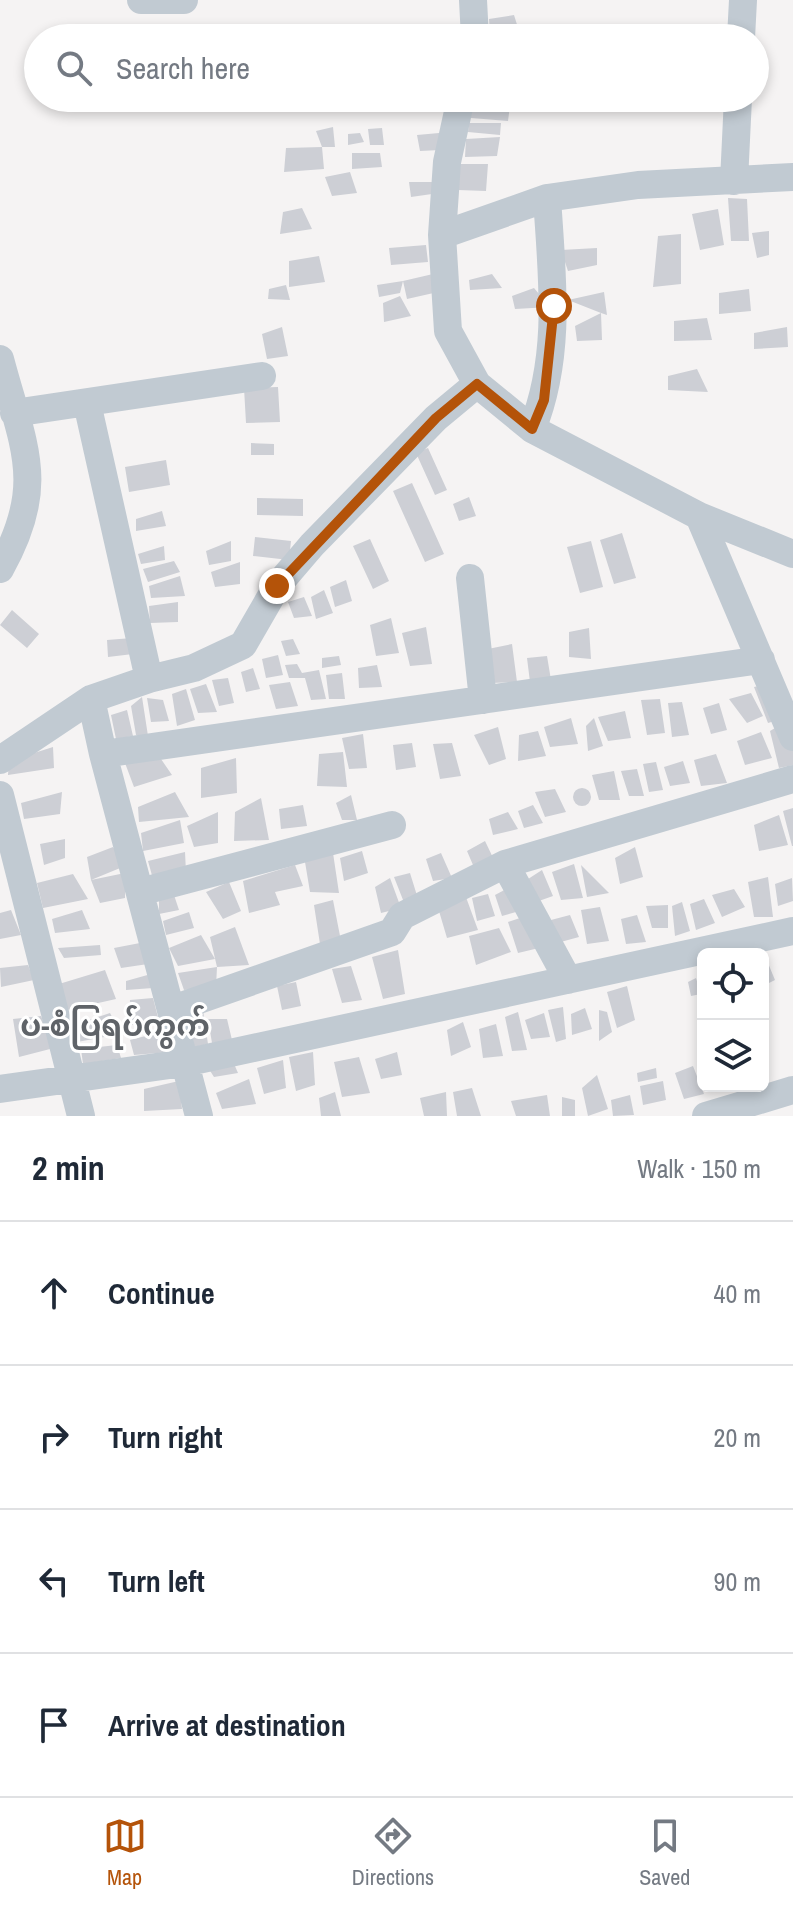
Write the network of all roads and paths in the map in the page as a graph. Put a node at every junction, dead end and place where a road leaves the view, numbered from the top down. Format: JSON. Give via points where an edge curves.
{"nodes":[{"id":1,"x":141,"y":0,"type":"edge"},
{"id":2,"x":184,"y":0,"type":"edge"},
{"id":3,"x":473,"y":0,"type":"edge"},
{"id":4,"x":743,"y":0,"type":"edge"},
{"id":5,"x":474,"y":24,"type":"edge"},
{"id":6,"x":742,"y":24,"type":"edge"},
{"id":7,"x":458,"y":112,"type":"edge"},
{"id":8,"x":737,"y":112,"type":"edge"},
{"id":9,"x":793,"y":177,"type":"edge"},
{"id":10,"x":734,"y":181,"type":"junction"},
{"id":11,"x":547,"y":198,"type":"junction"},
{"id":12,"x":442,"y":235,"type":"junction"},
{"id":13,"x":0,"y":359,"type":"edge"},
{"id":14,"x":262,"y":376,"type":"dead end"},
{"id":15,"x":477,"y":384,"type":"junction"},
{"id":16,"x":7,"y":398,"type":"edge"},
{"id":17,"x":87,"y":403,"type":"junction"},
{"id":18,"x":532,"y":429,"type":"junction"},
{"id":19,"x":699,"y":516,"type":"junction"},
{"id":20,"x":4,"y":554,"type":"edge"},
{"id":21,"x":793,"y":554,"type":"edge"},
{"id":22,"x":470,"y":578,"type":"dead end"},
{"id":23,"x":761,"y":660,"type":"junction"},
{"id":24,"x":149,"y":679,"type":"junction"},
{"id":25,"x":91,"y":699,"type":"junction"},
{"id":26,"x":483,"y":700,"type":"junction"},
{"id":27,"x":793,"y":737,"type":"edge"},
{"id":28,"x":103,"y":754,"type":"junction"},
{"id":29,"x":0,"y":760,"type":"edge"},
{"id":30,"x":793,"y":779,"type":"edge"},
{"id":31,"x":0,"y":795,"type":"edge"},
{"id":32,"x":392,"y":825,"type":"dead end"},
{"id":33,"x":505,"y":864,"type":"junction"},
{"id":34,"x":140,"y":892,"type":"junction"},
{"id":35,"x":793,"y":931,"type":"edge"},
{"id":36,"x":568,"y":980,"type":"junction"},
{"id":37,"x":173,"y":1009,"type":"junction"},
{"id":38,"x":184,"y":1063,"type":"junction"},
{"id":39,"x":72,"y":1080,"type":"junction"},
{"id":40,"x":0,"y":1089,"type":"edge"},
{"id":41,"x":793,"y":1090,"type":"edge"},
{"id":42,"x":81,"y":1116,"type":"edge"},
{"id":43,"x":199,"y":1116,"type":"edge"},
{"id":44,"x":706,"y":1116,"type":"edge"}],
"edges":[{"from":1,"to":2,"type":"street"},
{"from":3,"to":5,"type":"street"},
{"from":4,"to":6,"type":"street"},
{"from":7,"to":12,"type":"street","via":[[447,162]]},
{"from":8,"to":10,"type":"street"},
{"from":9,"to":10,"type":"street"},
{"from":10,"to":11,"type":"street","via":[[638,185]]},
{"from":11,"to":12,"type":"street"},
{"from":11,"to":18,"type":"street","via":[[555,319],[544,400]]},
{"from":12,"to":15,"type":"street","via":[[448,331]]},
{"from":13,"to":16,"type":"street"},
{"from":14,"to":17,"type":"street"},
{"from":15,"to":18,"type":"street"},
{"from":15,"to":24,"type":"street","via":[[436,418],[312,545],[277,586],[243,645],[194,668]]},
{"from":16,"to":17,"type":"street"},
{"from":16,"to":20,"type":"street","via":[[30,469],[26,511]]},
{"from":17,"to":24,"type":"street"},
{"from":18,"to":19,"type":"street"},
{"from":19,"to":21,"type":"street"},
{"from":19,"to":23,"type":"street"},
{"from":22,"to":26,"type":"street"},
{"from":23,"to":26,"type":"street"},
{"from":23,"to":27,"type":"street"},
{"from":24,"to":25,"type":"street"},
{"from":25,"to":28,"type":"street"},
{"from":25,"to":29,"type":"street"},
{"from":26,"to":28,"type":"street"},
{"from":28,"to":34,"type":"street"},
{"from":30,"to":33,"type":"street"},
{"from":31,"to":39,"type":"street"},
{"from":32,"to":34,"type":"street"},
{"from":33,"to":36,"type":"street"},
{"from":33,"to":37,"type":"street","via":[[402,916],[392,932]]},
{"from":34,"to":37,"type":"street"},
{"from":35,"to":36,"type":"street"},
{"from":36,"to":38,"type":"street"},
{"from":37,"to":38,"type":"street"},
{"from":38,"to":39,"type":"street"},
{"from":38,"to":43,"type":"street"},
{"from":39,"to":40,"type":"street"},
{"from":39,"to":42,"type":"street"},
{"from":41,"to":44,"type":"street"}]}
